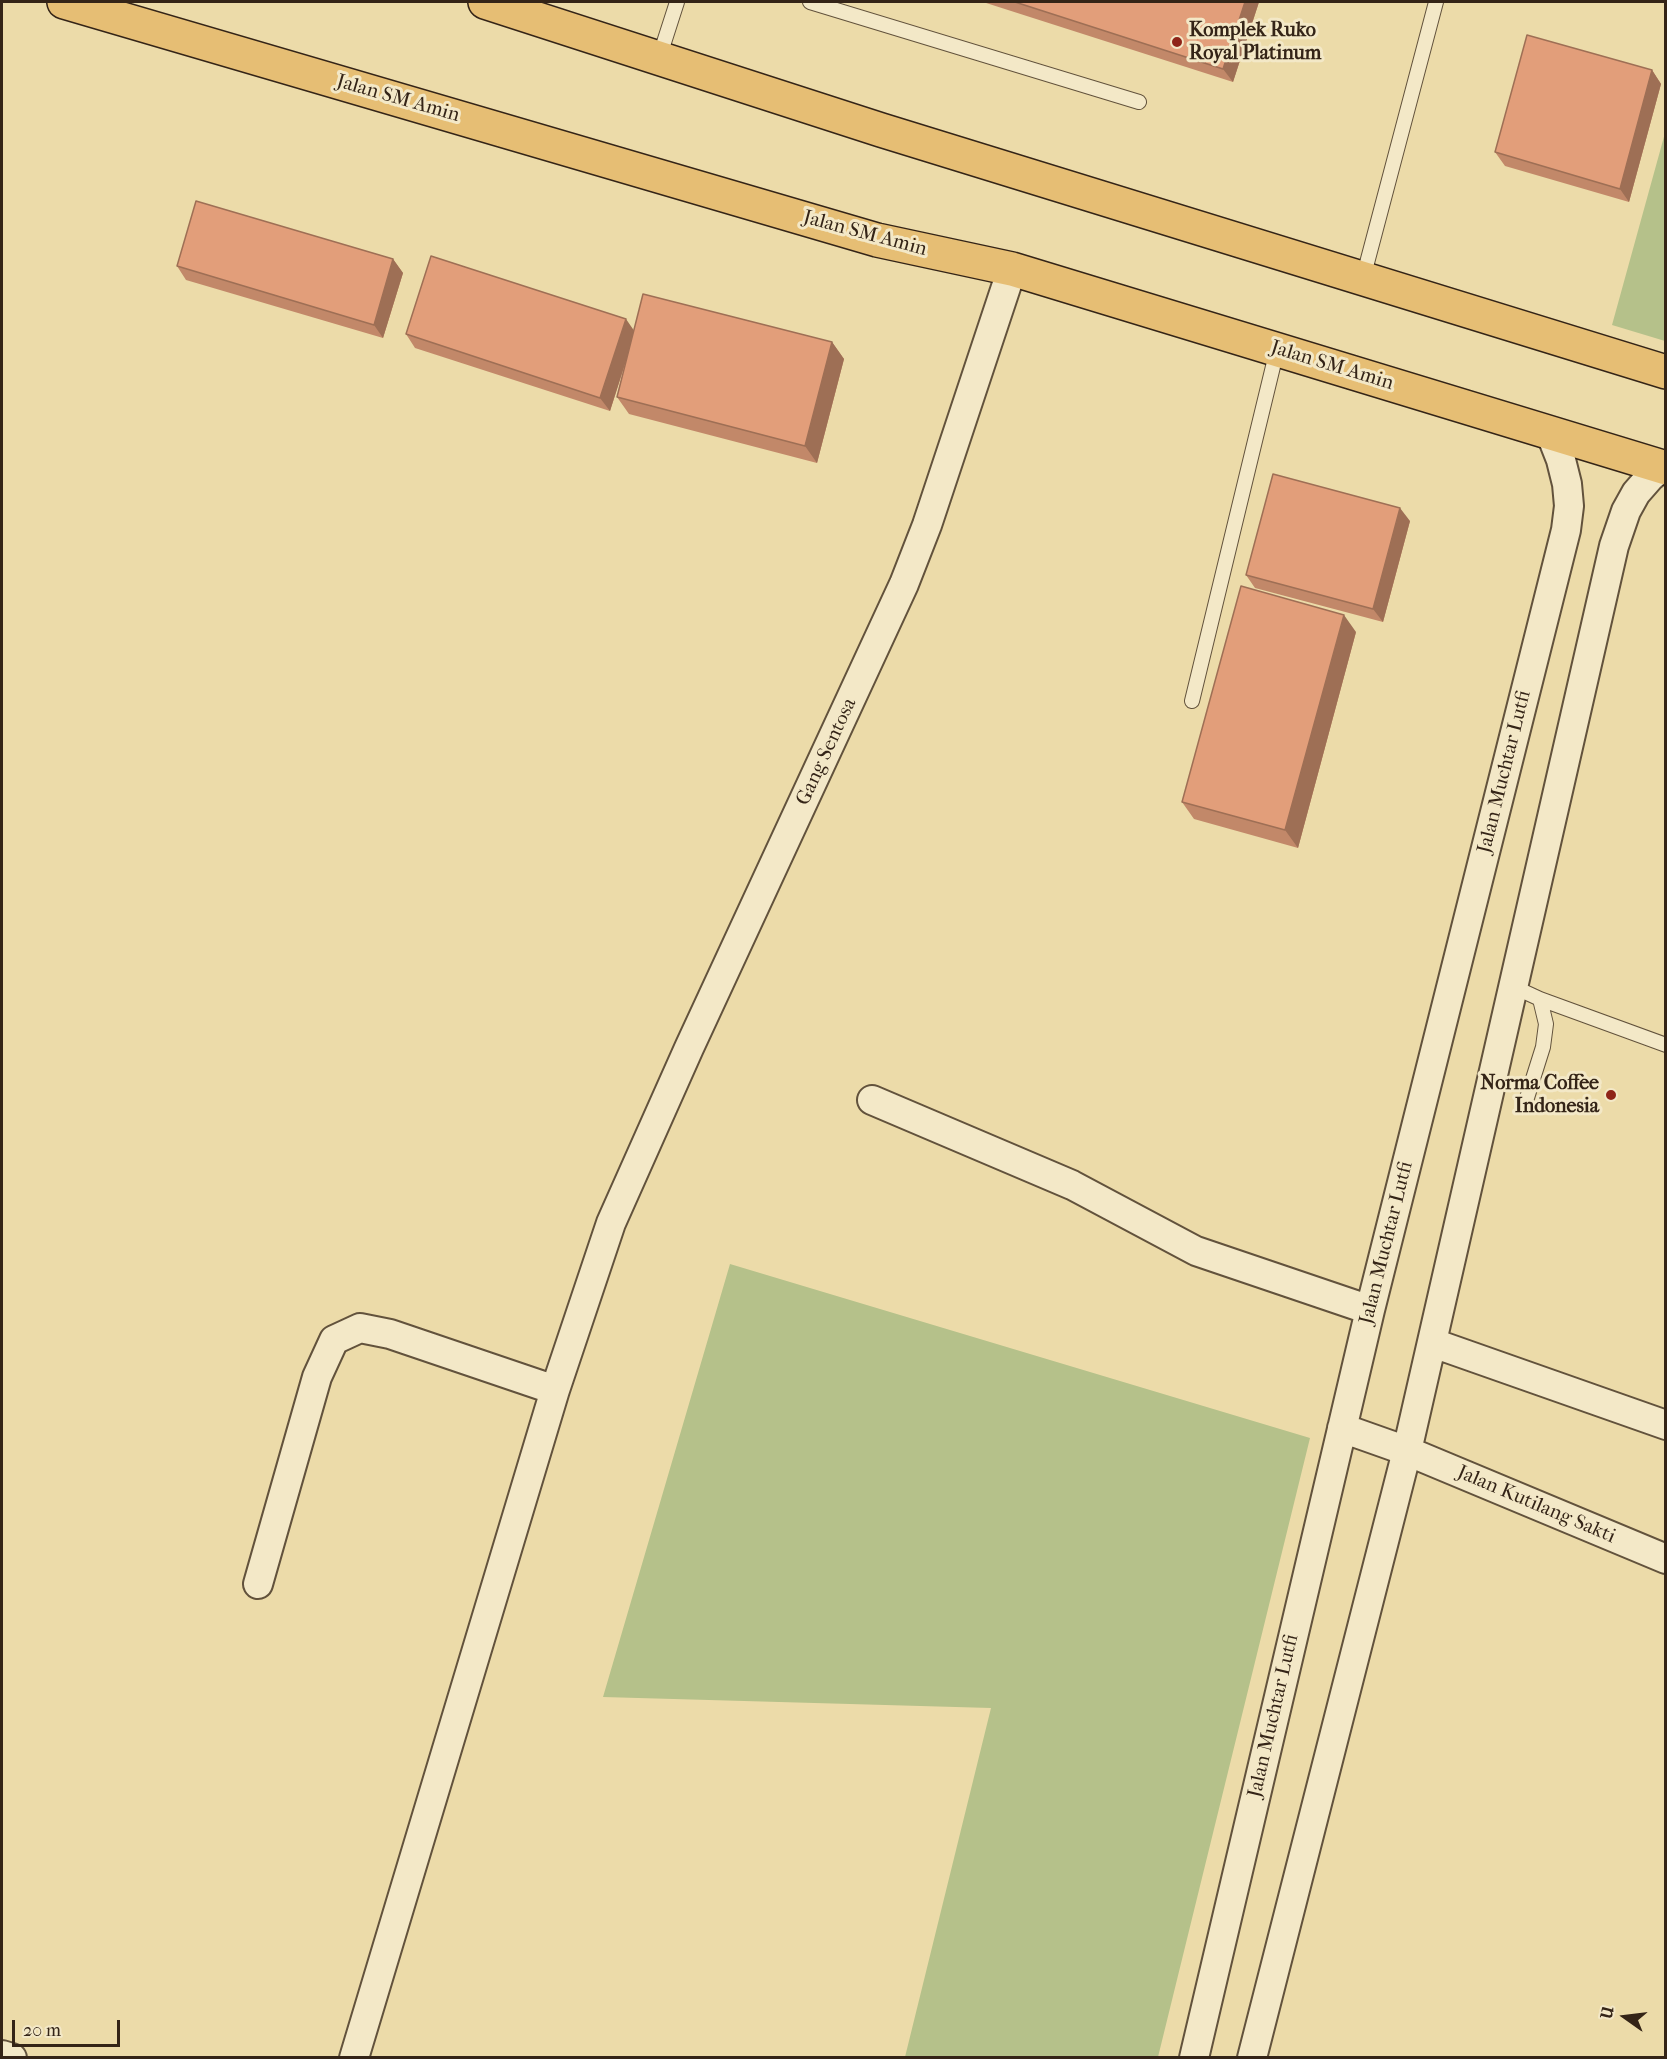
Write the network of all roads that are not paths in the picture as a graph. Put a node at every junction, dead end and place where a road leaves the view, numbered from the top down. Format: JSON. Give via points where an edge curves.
{"nodes":[{"id":1,"x":64,"y":2,"type":"edge"},
{"id":2,"x":485,"y":2,"type":"edge"},
{"id":3,"x":677,"y":2,"type":"edge"},
{"id":4,"x":810,"y":2,"type":"edge"},
{"id":5,"x":1436,"y":2,"type":"edge"},
{"id":6,"x":658,"y":57,"type":"junction"},
{"id":7,"x":1139,"y":102,"type":"dead end"},
{"id":8,"x":1012,"y":269,"type":"junction"},
{"id":9,"x":1363,"y":278,"type":"junction"},
{"id":10,"x":1278,"y":350,"type":"junction"},
{"id":11,"x":1665,"y":372,"type":"edge"},
{"id":12,"x":1550,"y":432,"type":"junction"},
{"id":13,"x":1664,"y":468,"type":"edge"},
{"id":14,"x":1192,"y":701,"type":"dead end"},
{"id":15,"x":1514,"y":987,"type":"junction"},
{"id":16,"x":1540,"y":999,"type":"junction"},
{"id":17,"x":1665,"y":1045,"type":"edge"},
{"id":18,"x":872,"y":1100,"type":"dead end"},
{"id":19,"x":1526,"y":1101,"type":"dead end"},
{"id":20,"x":1370,"y":1310,"type":"junction"},
{"id":21,"x":1433,"y":1343,"type":"junction"},
{"id":22,"x":555,"y":1390,"type":"junction"},
{"id":23,"x":1665,"y":1425,"type":"edge"},
{"id":24,"x":1342,"y":1428,"type":"junction"},
{"id":25,"x":1407,"y":1451,"type":"junction"},
{"id":26,"x":1665,"y":1559,"type":"edge"},
{"id":27,"x":258,"y":1584,"type":"dead end"},
{"id":28,"x":2,"y":2055,"type":"edge"},
{"id":29,"x":361,"y":2056,"type":"edge"},
{"id":30,"x":12,"y":2058,"type":"edge"},
{"id":31,"x":1194,"y":2058,"type":"edge"},
{"id":32,"x":1252,"y":2058,"type":"edge"}],
"edges":[{"from":1,"to":8,"type":"main road","name":"Jalan SM Amin","via":[[877,240]]},
{"from":2,"to":6,"type":"main road"},
{"from":3,"to":6,"type":"lane"},
{"from":4,"to":7,"type":"lane"},
{"from":5,"to":9,"type":"lane"},
{"from":6,"to":9,"type":"main road"},
{"from":8,"to":10,"type":"main road","name":"Jalan SM Amin"},
{"from":8,"to":22,"type":"street","name":"Gang Sentosa","via":[[904,584],[611,1223]]},
{"from":9,"to":11,"type":"main road"},
{"from":10,"to":12,"type":"main road","name":"Jalan SM Amin"},
{"from":10,"to":14,"type":"lane"},
{"from":12,"to":13,"type":"main road","name":"Jalan SM Amin"},
{"from":12,"to":20,"type":"street","name":"Jalan Muchtar Lutfi","via":[[1567,484],[1566,530]]},
{"from":13,"to":15,"type":"street","via":[[1636,493],[1614,546]]},
{"from":15,"to":16,"type":"lane"},
{"from":15,"to":21,"type":"street"},
{"from":16,"to":17,"type":"lane"},
{"from":16,"to":19,"type":"lane","via":[[1546,1024],[1543,1047]]},
{"from":18,"to":20,"type":"street","via":[[1072,1185],[1196,1251]]},
{"from":20,"to":24,"type":"street","name":"Jalan Muchtar Lutfi"},
{"from":21,"to":23,"type":"street"},
{"from":21,"to":25,"type":"street"},
{"from":22,"to":27,"type":"street","via":[[390,1334],[360,1328],[334,1340],[317,1377]]},
{"from":22,"to":29,"type":"street","name":"Gang Sentosa"},
{"from":24,"to":25,"type":"street","name":"Jalan Kutilang Sakti"},
{"from":24,"to":31,"type":"street","name":"Jalan Muchtar Lutfi"},
{"from":25,"to":26,"type":"street","name":"Jalan Kutilang Sakti"},
{"from":25,"to":32,"type":"street"},
{"from":28,"to":30,"type":"street"}]}
